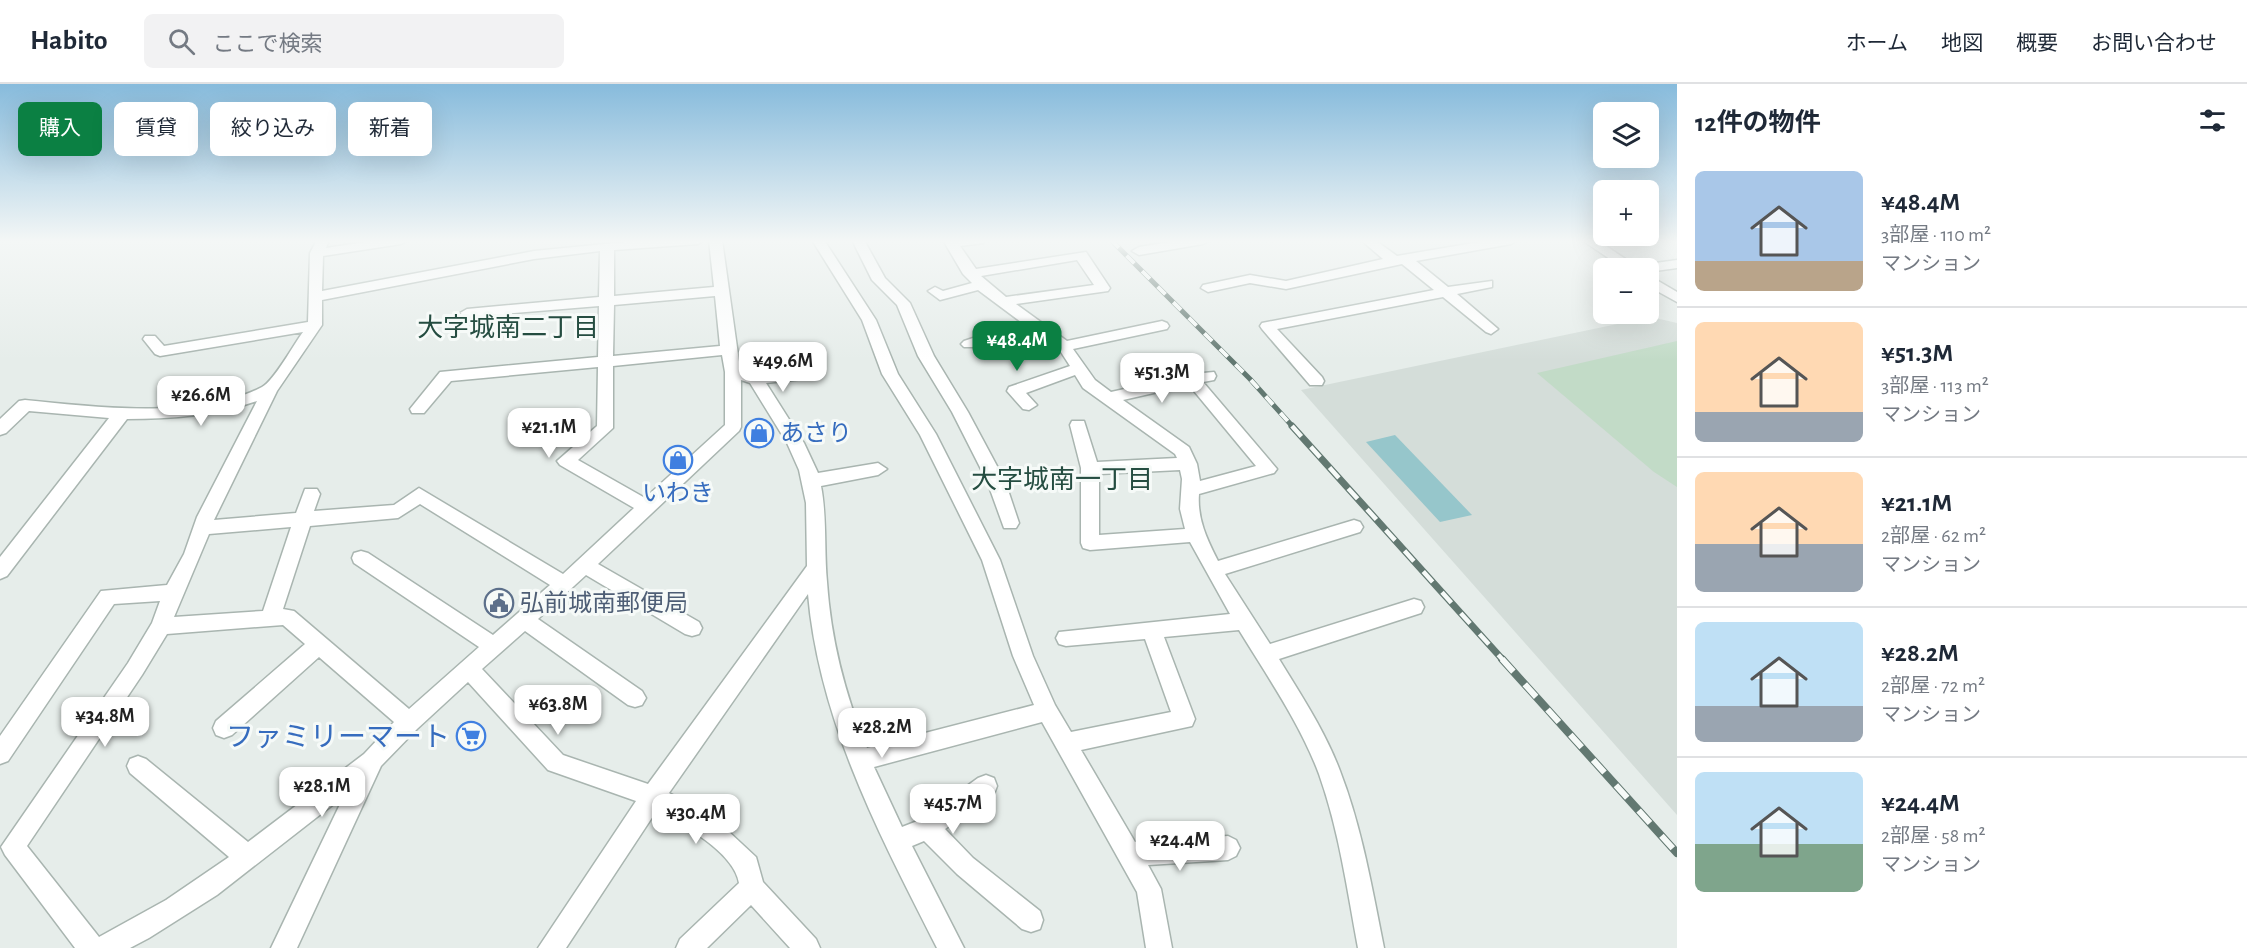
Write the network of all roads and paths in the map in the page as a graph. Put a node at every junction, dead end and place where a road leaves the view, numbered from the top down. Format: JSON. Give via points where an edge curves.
{"nodes":[{"id":1,"x":317,"y":280,"type":"edge"},
{"id":2,"x":394,"y":280,"type":"edge"},
{"id":3,"x":606,"y":280,"type":"edge"},
{"id":4,"x":720,"y":280,"type":"edge"},
{"id":5,"x":844,"y":280,"type":"edge"},
{"id":6,"x":879,"y":280,"type":"edge"},
{"id":7,"x":972,"y":280,"type":"edge"},
{"id":8,"x":976,"y":280,"type":"edge"},
{"id":9,"x":1098,"y":280,"type":"edge"},
{"id":10,"x":1244,"y":280,"type":"edge"},
{"id":11,"x":1258,"y":280,"type":"edge"},
{"id":12,"x":1307,"y":280,"type":"edge"},
{"id":13,"x":1429,"y":280,"type":"edge"},
{"id":14,"x":1487,"y":284,"type":"dead end"},
{"id":15,"x":1659,"y":286,"type":"edge"},
{"id":16,"x":1208,"y":288,"type":"dead end"},
{"id":17,"x":721,"y":291,"type":"junction"},
{"id":18,"x":935,"y":291,"type":"dead end"},
{"id":19,"x":1445,"y":291,"type":"junction"},
{"id":20,"x":315,"y":297,"type":"junction"},
{"id":21,"x":1677,"y":298,"type":"edge"},
{"id":22,"x":605,"y":301,"type":"junction"},
{"id":23,"x":1001,"y":302,"type":"junction"},
{"id":24,"x":467,"y":313,"type":"dead end"},
{"id":25,"x":1032,"y":323,"type":"junction"},
{"id":26,"x":315,"y":325,"type":"junction"},
{"id":27,"x":1162,"y":326,"type":"dead end"},
{"id":28,"x":1491,"y":330,"type":"dead end"},
{"id":29,"x":150,"y":339,"type":"dead end"},
{"id":30,"x":969,"y":344,"type":"dead end"},
{"id":31,"x":1064,"y":346,"type":"junction"},
{"id":32,"x":728,"y":350,"type":"junction"},
{"id":33,"x":605,"y":363,"type":"junction"},
{"id":34,"x":1080,"y":368,"type":"junction"},
{"id":35,"x":734,"y":372,"type":"junction"},
{"id":36,"x":806,"y":374,"type":"dead end"},
{"id":37,"x":756,"y":379,"type":"junction"},
{"id":38,"x":1316,"y":381,"type":"dead end"},
{"id":39,"x":270,"y":390,"type":"junction"},
{"id":40,"x":1109,"y":398,"type":"junction"},
{"id":41,"x":1029,"y":405,"type":"dead end"},
{"id":42,"x":417,"y":409,"type":"dead end"},
{"id":43,"x":122,"y":413,"type":"junction"},
{"id":44,"x":1078,"y":425,"type":"dead end"},
{"id":45,"x":0,"y":429,"type":"edge"},
{"id":46,"x":1188,"y":464,"type":"junction"},
{"id":47,"x":878,"y":468,"type":"dead end"},
{"id":48,"x":1090,"y":468,"type":"junction"},
{"id":49,"x":812,"y":481,"type":"junction"},
{"id":50,"x":1191,"y":490,"type":"junction"},
{"id":51,"x":311,"y":494,"type":"dead end"},
{"id":52,"x":646,"y":507,"type":"junction"},
{"id":53,"x":304,"y":519,"type":"junction"},
{"id":54,"x":1010,"y":523,"type":"dead end"},
{"id":55,"x":1354,"y":527,"type":"dead end"},
{"id":56,"x":203,"y":528,"type":"junction"},
{"id":57,"x":1196,"y":535,"type":"junction"},
{"id":58,"x":361,"y":558,"type":"dead end"},
{"id":59,"x":584,"y":565,"type":"junction"},
{"id":60,"x":816,"y":568,"type":"junction"},
{"id":61,"x":1212,"y":570,"type":"junction"},
{"id":62,"x":0,"y":571,"type":"edge"},
{"id":63,"x":564,"y":584,"type":"junction"},
{"id":64,"x":173,"y":592,"type":"junction"},
{"id":65,"x":1414,"y":607,"type":"dead end"},
{"id":66,"x":271,"y":616,"type":"junction"},
{"id":67,"x":523,"y":619,"type":"junction"},
{"id":68,"x":1244,"y":621,"type":"junction"},
{"id":69,"x":161,"y":627,"type":"junction"},
{"id":70,"x":692,"y":628,"type":"dead end"},
{"id":71,"x":1152,"y":631,"type":"junction"},
{"id":72,"x":1066,"y":638,"type":"dead end"},
{"id":73,"x":318,"y":645,"type":"junction"},
{"id":74,"x":493,"y":645,"type":"junction"},
{"id":75,"x":1267,"y":654,"type":"junction"},
{"id":76,"x":468,"y":668,"type":"junction"},
{"id":77,"x":635,"y":698,"type":"dead end"},
{"id":78,"x":1047,"y":711,"type":"junction"},
{"id":79,"x":409,"y":722,"type":"junction"},
{"id":80,"x":224,"y":728,"type":"dead end"},
{"id":81,"x":1064,"y":743,"type":"junction"},
{"id":82,"x":0,"y":754,"type":"edge"},
{"id":83,"x":373,"y":759,"type":"junction"},
{"id":84,"x":861,"y":760,"type":"junction"},
{"id":85,"x":138,"y":766,"type":"dead end"},
{"id":86,"x":986,"y":786,"type":"dead end"},
{"id":87,"x":653,"y":796,"type":"junction"},
{"id":88,"x":928,"y":828,"type":"junction"},
{"id":89,"x":896,"y":841,"type":"junction"},
{"id":90,"x":1228,"y":848,"type":"dead end"},
{"id":91,"x":1129,"y":855,"type":"junction"},
{"id":92,"x":246,"y":856,"type":"junction"},
{"id":93,"x":752,"y":888,"type":"junction"},
{"id":94,"x":1031,"y":920,"type":"dead end"},
{"id":95,"x":91,"y":948,"type":"edge"},
{"id":96,"x":104,"y":948,"type":"edge"},
{"id":97,"x":284,"y":948,"type":"edge"},
{"id":98,"x":551,"y":948,"type":"edge"},
{"id":99,"x":689,"y":948,"type":"edge"},
{"id":100,"x":807,"y":948,"type":"edge"},
{"id":101,"x":951,"y":948,"type":"edge"},
{"id":102,"x":1159,"y":948,"type":"edge"},
{"id":103,"x":1371,"y":948,"type":"edge"}],
"edges":[{"from":1,"to":20,"type":"street"},
{"from":2,"to":20,"type":"street"},
{"from":3,"to":22,"type":"street"},
{"from":4,"to":17,"type":"street"},
{"from":5,"to":78,"type":"street","via":[[869,320],[890,374],[928,434],[991,560],[1023,656]]},
{"from":6,"to":54,"type":"street","via":[[903,303],[926,356],[996,481]]},
{"from":7,"to":18,"type":"street","via":[[940,296]]},
{"from":8,"to":23,"type":"street"},
{"from":9,"to":23,"type":"street","via":[[1103,288]]},
{"from":10,"to":16,"type":"street"},
{"from":11,"to":12,"type":"street","via":[[1286,285]]},
{"from":13,"to":19,"type":"street"},
{"from":14,"to":19,"type":"street"},
{"from":15,"to":21,"type":"street"},
{"from":17,"to":22,"type":"street"},
{"from":17,"to":32,"type":"street"},
{"from":19,"to":28,"type":"street"},
{"from":19,"to":38,"type":"street","via":[[1267,326]]},
{"from":20,"to":26,"type":"street"},
{"from":22,"to":24,"type":"street"},
{"from":22,"to":33,"type":"street"},
{"from":23,"to":25,"type":"street"},
{"from":25,"to":30,"type":"street"},
{"from":25,"to":31,"type":"street"},
{"from":26,"to":29,"type":"street","via":[[160,351]]},
{"from":26,"to":39,"type":"street"},
{"from":27,"to":31,"type":"street"},
{"from":31,"to":34,"type":"street"},
{"from":32,"to":33,"type":"street"},
{"from":32,"to":35,"type":"street"},
{"from":33,"to":42,"type":"street","via":[[446,376]]},
{"from":33,"to":52,"type":"street","via":[[605,428],[566,461]]},
{"from":34,"to":40,"type":"street","via":[[1089,384]]},
{"from":34,"to":41,"type":"street","via":[[1015,391]]},
{"from":35,"to":37,"type":"street"},
{"from":35,"to":52,"type":"street","via":[[733,427]]},
{"from":36,"to":37,"type":"street"},
{"from":37,"to":49,"type":"street"},
{"from":39,"to":43,"type":"street","via":[[217,408]]},
{"from":39,"to":56,"type":"street"},
{"from":40,"to":46,"type":"street","via":[[1183,451]]},
{"from":40,"to":50,"type":"street","via":[[1200,378],[1268,469]]},
{"from":43,"to":45,"type":"street","via":[[25,405]]},
{"from":43,"to":62,"type":"street"},
{"from":44,"to":48,"type":"street"},
{"from":46,"to":48,"type":"street"},
{"from":46,"to":50,"type":"street"},
{"from":47,"to":49,"type":"street"},
{"from":48,"to":57,"type":"street","via":[[1090,543]]},
{"from":49,"to":60,"type":"street"},
{"from":50,"to":57,"type":"street","via":[[1189,509]]},
{"from":51,"to":53,"type":"street"},
{"from":52,"to":59,"type":"street"},
{"from":53,"to":56,"type":"street"},
{"from":53,"to":63,"type":"street","via":[[398,511],[419,495]]},
{"from":53,"to":66,"type":"street"},
{"from":55,"to":61,"type":"street"},
{"from":56,"to":64,"type":"street"},
{"from":57,"to":61,"type":"street"},
{"from":58,"to":74,"type":"street"},
{"from":59,"to":63,"type":"street"},
{"from":59,"to":70,"type":"street"},
{"from":60,"to":84,"type":"street","via":[[835,691]]},
{"from":60,"to":87,"type":"street"},
{"from":61,"to":68,"type":"street"},
{"from":63,"to":67,"type":"street"},
{"from":64,"to":69,"type":"street"},
{"from":64,"to":82,"type":"street","via":[[108,597]]},
{"from":65,"to":75,"type":"street"},
{"from":66,"to":69,"type":"street"},
{"from":66,"to":73,"type":"street","via":[[287,617]]},
{"from":67,"to":74,"type":"street"},
{"from":67,"to":77,"type":"street"},
{"from":68,"to":71,"type":"street"},
{"from":68,"to":75,"type":"street"},
{"from":69,"to":95,"type":"street","via":[[13,847]]},
{"from":71,"to":72,"type":"street"},
{"from":71,"to":81,"type":"street","via":[[1184,719]]},
{"from":73,"to":79,"type":"street"},
{"from":73,"to":80,"type":"street"},
{"from":74,"to":76,"type":"street"},
{"from":75,"to":103,"type":"street","via":[[1329,771],[1348,830]]},
{"from":76,"to":79,"type":"street"},
{"from":76,"to":87,"type":"street","via":[[556,763]]},
{"from":78,"to":81,"type":"street"},
{"from":78,"to":84,"type":"street"},
{"from":79,"to":83,"type":"street"},
{"from":81,"to":91,"type":"street"},
{"from":83,"to":92,"type":"street"},
{"from":83,"to":97,"type":"street"},
{"from":84,"to":89,"type":"street"},
{"from":85,"to":92,"type":"street"},
{"from":86,"to":88,"type":"street"},
{"from":87,"to":93,"type":"street","via":[[705,825],[748,865]]},
{"from":87,"to":98,"type":"street"},
{"from":88,"to":89,"type":"street"},
{"from":88,"to":94,"type":"street","via":[[964,866]]},
{"from":89,"to":101,"type":"street"},
{"from":90,"to":91,"type":"street"},
{"from":91,"to":102,"type":"street","via":[[1149,889]]},
{"from":92,"to":96,"type":"street","via":[[143,930]]},
{"from":93,"to":99,"type":"street"},
{"from":93,"to":100,"type":"street"}]}
